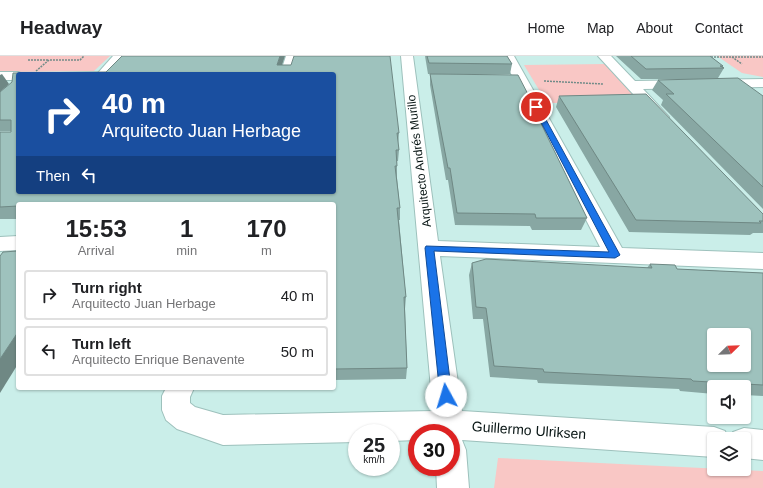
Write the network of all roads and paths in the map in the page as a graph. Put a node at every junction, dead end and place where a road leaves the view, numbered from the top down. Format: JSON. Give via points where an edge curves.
{"nodes":[{"id":1,"x":84,"y":56,"type":"edge"},
{"id":2,"x":120,"y":56,"type":"edge"},
{"id":3,"x":292,"y":56,"type":"edge"},
{"id":4,"x":407,"y":56,"type":"edge"},
{"id":5,"x":508,"y":56,"type":"edge"},
{"id":6,"x":604,"y":56,"type":"edge"},
{"id":7,"x":750,"y":56,"type":"edge"},
{"id":8,"x":706,"y":57,"type":"edge"},
{"id":9,"x":763,"y":57,"type":"edge"},
{"id":10,"x":26,"y":60,"type":"dead end"},
{"id":11,"x":49,"y":60,"type":"junction"},
{"id":12,"x":35,"y":72,"type":"edge"},
{"id":13,"x":105,"y":72,"type":"edge"},
{"id":14,"x":287,"y":72,"type":"edge"},
{"id":15,"x":0,"y":76,"type":"edge"},
{"id":16,"x":16,"y":76,"type":"edge"},
{"id":17,"x":514,"y":80,"type":"junction"},
{"id":18,"x":742,"y":83,"type":"junction"},
{"id":19,"x":763,"y":83,"type":"edge"},
{"id":20,"x":632,"y":85,"type":"junction"},
{"id":21,"x":758,"y":95,"type":"edge"},
{"id":22,"x":670,"y":125,"type":"edge"},
{"id":23,"x":429,"y":248,"type":"junction"},
{"id":24,"x":615,"y":255,"type":"junction"},
{"id":25,"x":763,"y":262,"type":"edge"},
{"id":26,"x":179,"y":390,"type":"edge"},
{"id":27,"x":449,"y":424,"type":"edge"},
{"id":28,"x":408,"y":435,"type":"edge"},
{"id":29,"x":460,"y":436,"type":"edge"},
{"id":30,"x":707,"y":442,"type":"edge"},
{"id":31,"x":751,"y":444,"type":"edge"},
{"id":32,"x":763,"y":445,"type":"edge"},
{"id":33,"x":452,"y":476,"type":"edge"},
{"id":34,"x":453,"y":488,"type":"edge"}],
"edges":[{"from":1,"to":11,"type":"path","via":[[80,60]]},
{"from":2,"to":13,"type":"street"},
{"from":3,"to":14,"type":"street"},
{"from":4,"to":23,"type":"street","name":"Arquitecto Andrés Murillo","via":[[418,79]]},
{"from":5,"to":17,"type":"street"},
{"from":6,"to":20,"type":"street"},
{"from":7,"to":8,"type":"path"},
{"from":7,"to":9,"type":"path"},
{"from":8,"to":18,"type":"street"},
{"from":10,"to":11,"type":"path"},
{"from":11,"to":12,"type":"path"},
{"from":15,"to":16,"type":"street"},
{"from":17,"to":20,"type":"path"},
{"from":17,"to":24,"type":"street"},
{"from":18,"to":19,"type":"street"},
{"from":18,"to":20,"type":"street"},
{"from":18,"to":21,"type":"street"},
{"from":20,"to":22,"type":"street"},
{"from":23,"to":24,"type":"street"},
{"from":23,"to":27,"type":"street","name":"Arquitecto Andrés Murillo"},
{"from":24,"to":25,"type":"street"},
{"from":26,"to":28,"type":"street","name":"Guillermo Ulriksen","via":[[176,396],[176,410],[187,419],[223,430]]},
{"from":29,"to":30,"type":"street","name":"Guillermo Ulriksen"},
{"from":31,"to":32,"type":"street"},
{"from":33,"to":34,"type":"street","name":"Arquitecto Andrés Murillo"}]}
